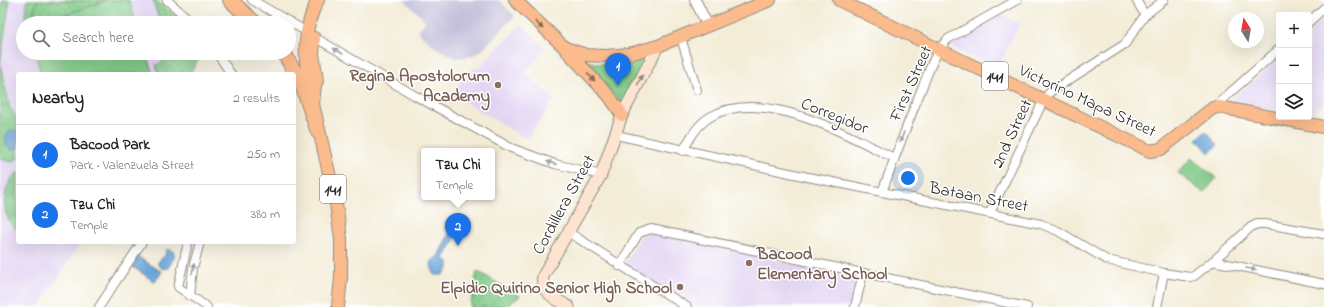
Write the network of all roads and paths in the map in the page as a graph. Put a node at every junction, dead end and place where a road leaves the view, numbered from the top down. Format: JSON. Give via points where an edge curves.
{"nodes":[{"id":1,"x":167,"y":0,"type":"edge"},
{"id":2,"x":230,"y":0,"type":"edge"},
{"id":3,"x":242,"y":0,"type":"edge"},
{"id":4,"x":252,"y":0,"type":"edge"},
{"id":5,"x":318,"y":0,"type":"edge"},
{"id":6,"x":325,"y":0,"type":"edge"},
{"id":7,"x":515,"y":0,"type":"edge"},
{"id":8,"x":695,"y":0,"type":"edge"},
{"id":9,"x":770,"y":0,"type":"edge"},
{"id":10,"x":840,"y":0,"type":"edge"},
{"id":11,"x":1017,"y":0,"type":"edge"},
{"id":12,"x":1136,"y":0,"type":"edge"},
{"id":13,"x":1164,"y":0,"type":"edge"},
{"id":14,"x":1324,"y":8,"type":"edge"},
{"id":15,"x":1144,"y":15,"type":"junction"},
{"id":16,"x":185,"y":16,"type":"edge"},
{"id":17,"x":247,"y":16,"type":"edge"},
{"id":18,"x":256,"y":16,"type":"edge"},
{"id":19,"x":280,"y":16,"type":"edge"},
{"id":20,"x":1312,"y":19,"type":"edge"},
{"id":21,"x":296,"y":25,"type":"edge"},
{"id":22,"x":708,"y":26,"type":"junction"},
{"id":23,"x":311,"y":34,"type":"junction"},
{"id":24,"x":681,"y":38,"type":"junction"},
{"id":25,"x":658,"y":46,"type":"junction"},
{"id":26,"x":565,"y":48,"type":"junction"},
{"id":27,"x":940,"y":50,"type":"junction"},
{"id":28,"x":1276,"y":52,"type":"edge"},
{"id":29,"x":222,"y":60,"type":"edge"},
{"id":30,"x":279,"y":60,"type":"edge"},
{"id":31,"x":288,"y":60,"type":"edge"},
{"id":32,"x":230,"y":72,"type":"edge"},
{"id":33,"x":286,"y":72,"type":"edge"},
{"id":34,"x":295,"y":72,"type":"edge"},
{"id":35,"x":296,"y":74,"type":"edge"},
{"id":36,"x":697,"y":90,"type":"dead end"},
{"id":37,"x":296,"y":94,"type":"edge"},
{"id":38,"x":1044,"y":99,"type":"junction"},
{"id":39,"x":317,"y":102,"type":"junction"},
{"id":40,"x":1212,"y":108,"type":"junction"},
{"id":41,"x":622,"y":115,"type":"junction"},
{"id":42,"x":1324,"y":127,"type":"edge"},
{"id":43,"x":616,"y":135,"type":"junction"},
{"id":44,"x":683,"y":151,"type":"junction"},
{"id":45,"x":894,"y":158,"type":"junction"},
{"id":46,"x":601,"y":175,"type":"junction"},
{"id":47,"x":882,"y":192,"type":"junction"},
{"id":48,"x":990,"y":213,"type":"junction"},
{"id":49,"x":568,"y":232,"type":"junction"},
{"id":50,"x":1324,"y":234,"type":"edge"},
{"id":51,"x":141,"y":244,"type":"edge"},
{"id":52,"x":188,"y":244,"type":"edge"},
{"id":53,"x":199,"y":244,"type":"edge"},
{"id":54,"x":1213,"y":261,"type":"junction"},
{"id":55,"x":619,"y":266,"type":"junction"},
{"id":56,"x":863,"y":273,"type":"junction"},
{"id":57,"x":1164,"y":273,"type":"junction"},
{"id":58,"x":1324,"y":284,"type":"edge"},
{"id":59,"x":190,"y":296,"type":"junction"},
{"id":60,"x":99,"y":307,"type":"edge"},
{"id":61,"x":207,"y":307,"type":"edge"},
{"id":62,"x":338,"y":307,"type":"edge"},
{"id":63,"x":569,"y":307,"type":"edge"},
{"id":64,"x":687,"y":307,"type":"edge"},
{"id":65,"x":855,"y":307,"type":"edge"},
{"id":66,"x":1027,"y":307,"type":"edge"},
{"id":67,"x":1157,"y":307,"type":"edge"}],
"edges":[{"from":1,"to":16,"type":"street"},
{"from":2,"to":17,"type":"highway"},
{"from":3,"to":18,"type":"highway"},
{"from":4,"to":19,"type":"street"},
{"from":5,"to":23,"type":"main road","number":"141"},
{"from":6,"to":23,"type":"main road","number":"141"},
{"from":7,"to":26,"type":"main road","one_way":true},
{"from":8,"to":22,"type":"street"},
{"from":9,"to":22,"type":"main road"},
{"from":10,"to":27,"type":"main road","name":"Victorino Mapa Street","number":"141"},
{"from":11,"to":27,"type":"street","name":"First Street","via":[[948,39]]},
{"from":12,"to":15,"type":"street"},
{"from":13,"to":15,"type":"street","name":"2nd Street"},
{"from":14,"to":20,"type":"street"},
{"from":15,"to":38,"type":"street","name":"2nd Street","via":[[1126,44],[1050,92]]},
{"from":21,"to":23,"type":"street"},
{"from":22,"to":24,"type":"main road"},
{"from":23,"to":39,"type":"main road","number":"141"},
{"from":23,"to":39,"type":"main road","number":"141","via":[[305,58]]},
{"from":46,"to":23,"type":"street","one_way":true,"via":[[555,164],[511,148]]},
{"from":24,"to":25,"type":"main road"},
{"from":24,"to":36,"type":"street"},
{"from":25,"to":26,"type":"main road","via":[[629,54],[607,56],[586,55]]},
{"from":41,"to":25,"type":"main road","name":"Cordillera Street","one_way":true},
{"from":26,"to":41,"type":"main road","one_way":true,"via":[[610,97]]},
{"from":27,"to":38,"type":"main road","name":"Victorino Mapa Street","number":"141"},
{"from":27,"to":45,"type":"street","name":"First Street","one_way":true},
{"from":28,"to":40,"type":"street","name":"Victorino Mapa Street"},
{"from":29,"to":32,"type":"street"},
{"from":30,"to":33,"type":"highway"},
{"from":31,"to":34,"type":"highway"},
{"from":35,"to":37,"type":"highway","via":[[302,85],[316,137]]},
{"from":38,"to":40,"type":"main road","name":"Victorino Mapa Street","number":"141","via":[[1150,150],[1161,149]]},
{"from":38,"to":48,"type":"street","name":"2nd Street"},
{"from":39,"to":62,"type":"main road","number":"141","via":[[341,239]]},
{"from":40,"to":42,"type":"main road","via":[[1220,107]]},
{"from":41,"to":43,"type":"main road","name":"Cordillera Street"},
{"from":43,"to":44,"type":"street","name":"Bataan Street"},
{"from":43,"to":46,"type":"main road","name":"Cordillera Street"},
{"from":44,"to":45,"type":"street","name":"Corregidor","via":[[695,131],[709,118],[728,110],[755,107],[808,118]]},
{"from":44,"to":47,"type":"street","name":"Bataan Street"},
{"from":45,"to":47,"type":"street","name":"First Street"},
{"from":46,"to":49,"type":"main road","name":"Cordillera Street"},
{"from":47,"to":48,"type":"street","name":"Bataan Street"},
{"from":48,"to":57,"type":"street","name":"Bataan Street","via":[[1050,226],[1107,260]]},
{"from":49,"to":55,"type":"street"},
{"from":49,"to":63,"type":"main road","name":"Cordillera Street","via":[[543,276],[543,287],[546,292]]},
{"from":50,"to":54,"type":"street","name":"Bataan Street","via":[[1257,224],[1250,227]]},
{"from":51,"to":60,"type":"street"},
{"from":52,"to":59,"type":"street","via":[[178,287]]},
{"from":59,"to":53,"type":"street","one_way":true,"via":[[193,268]]},
{"from":54,"to":57,"type":"street","name":"Bataan Street","via":[[1194,276]]},
{"from":54,"to":58,"type":"street","one_way":true},
{"from":55,"to":56,"type":"street","via":[[639,233],[651,229]]},
{"from":55,"to":64,"type":"street"},
{"from":56,"to":65,"type":"street"},
{"from":56,"to":66,"type":"street"},
{"from":57,"to":67,"type":"street"},
{"from":59,"to":61,"type":"street"}]}
